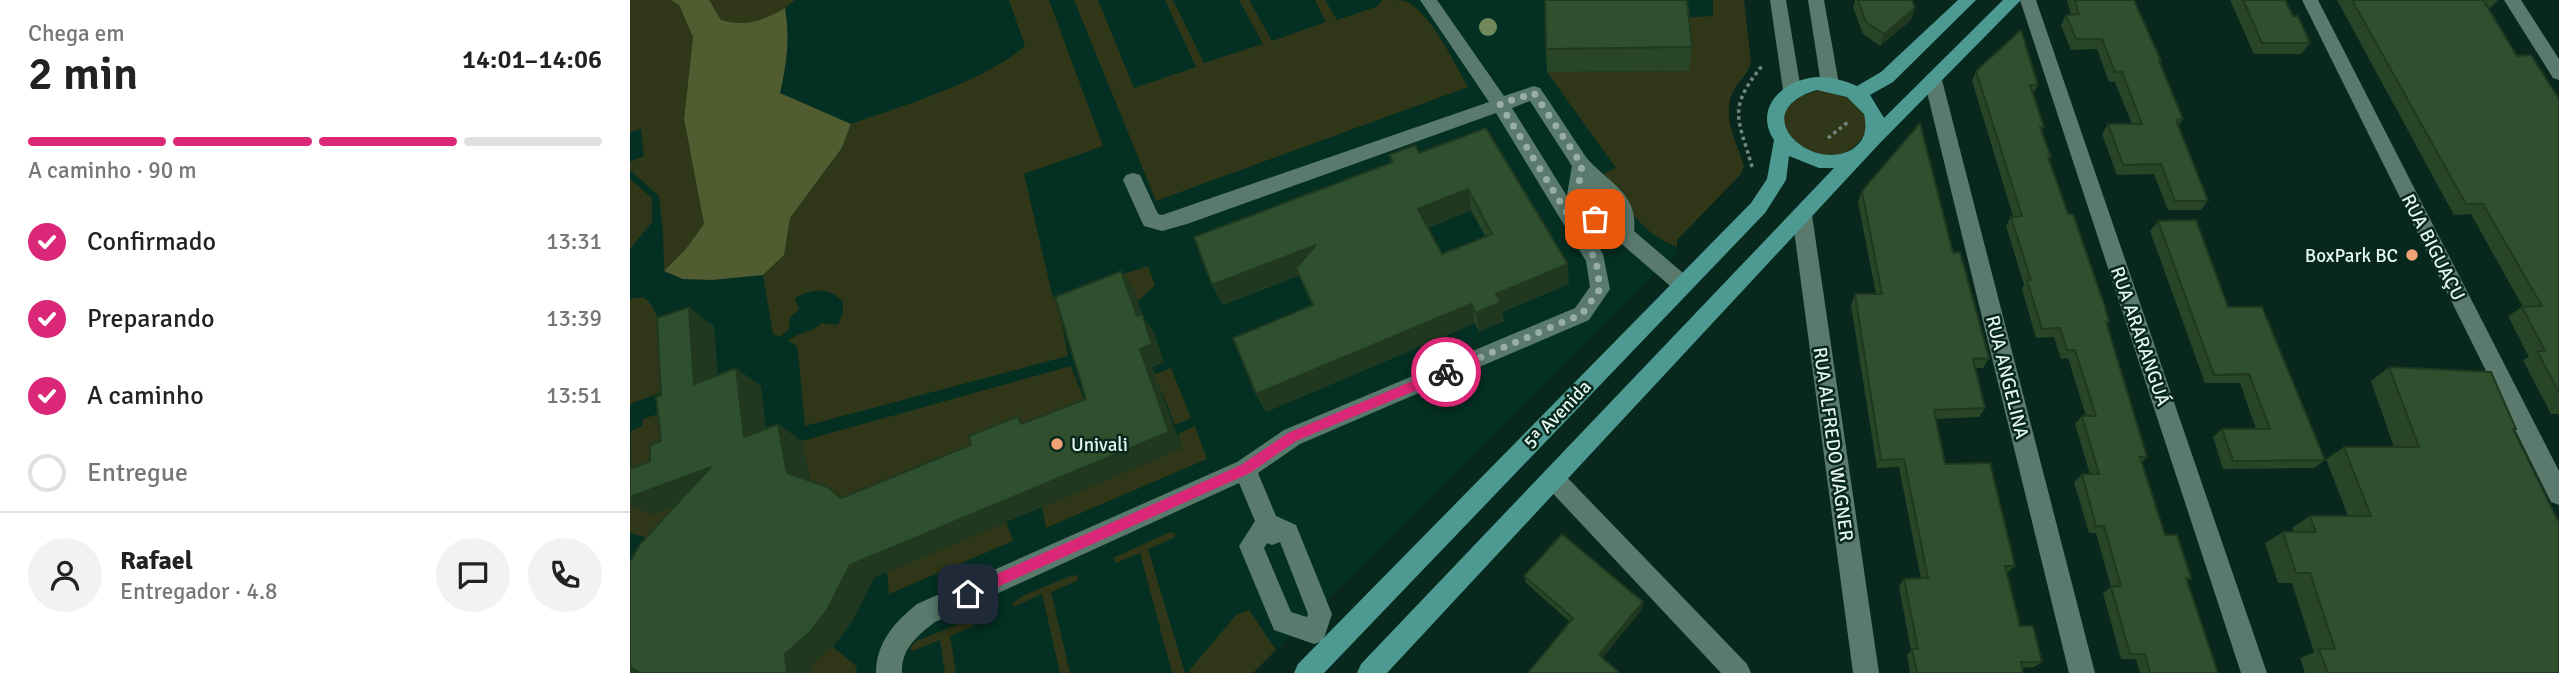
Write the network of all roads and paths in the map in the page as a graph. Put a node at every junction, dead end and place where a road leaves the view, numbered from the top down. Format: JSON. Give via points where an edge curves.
{"nodes":[{"id":1,"x":1428,"y":0,"type":"edge"},
{"id":2,"x":1777,"y":0,"type":"edge"},
{"id":3,"x":1816,"y":0,"type":"edge"},
{"id":4,"x":1969,"y":0,"type":"edge"},
{"id":5,"x":2013,"y":0,"type":"edge"},
{"id":6,"x":2028,"y":0,"type":"edge"},
{"id":7,"x":2310,"y":0,"type":"edge"},
{"id":8,"x":2512,"y":0,"type":"edge"},
{"id":9,"x":1765,"y":58,"type":"dead end"},
{"id":10,"x":2559,"y":73,"type":"edge"},
{"id":11,"x":1933,"y":80,"type":"junction"},
{"id":12,"x":1830,"y":84,"type":"junction"},
{"id":13,"x":1792,"y":90,"type":"junction"},
{"id":14,"x":1857,"y":94,"type":"junction"},
{"id":15,"x":1500,"y":104,"type":"junction"},
{"id":16,"x":1876,"y":137,"type":"junction"},
{"id":17,"x":1782,"y":142,"type":"junction"},
{"id":18,"x":1857,"y":156,"type":"junction"},
{"id":19,"x":1750,"y":176,"type":"dead end"},
{"id":20,"x":1133,"y":180,"type":"dead end"},
{"id":21,"x":1802,"y":215,"type":"junction"},
{"id":22,"x":1683,"y":285,"type":"junction"},
{"id":23,"x":1245,"y":469,"type":"junction"},
{"id":24,"x":1553,"y":478,"type":"junction"},
{"id":25,"x":2559,"y":494,"type":"edge"},
{"id":26,"x":1315,"y":664,"type":"edge"},
{"id":27,"x":889,"y":673,"type":"edge"},
{"id":28,"x":1370,"y":673,"type":"edge"},
{"id":29,"x":1738,"y":673,"type":"edge"},
{"id":30,"x":1866,"y":673,"type":"edge"},
{"id":31,"x":2082,"y":673,"type":"edge"},
{"id":32,"x":2254,"y":673,"type":"edge"}],
"edges":[{"from":1,"to":15,"type":"street"},
{"from":2,"to":13,"type":"street"},
{"from":3,"to":12,"type":"street"},
{"from":4,"to":14,"type":"main road","via":[[1887,77]]},
{"from":5,"to":11,"type":"main road"},
{"from":6,"to":32,"type":"street","name":"RUA ARARANGUÁ"},
{"from":7,"to":25,"type":"street","name":"RUA BIGUAÇU"},
{"from":8,"to":10,"type":"street"},
{"from":9,"to":19,"type":"path","via":[[1741,93],[1739,107]]},
{"from":11,"to":16,"type":"main road"},
{"from":11,"to":31,"type":"street","name":"RUA ANGELINA"},
{"from":12,"to":13,"type":"main road"},
{"from":12,"to":14,"type":"main road"},
{"from":13,"to":17,"type":"main road","via":[[1775,108],[1775,131]]},
{"from":14,"to":16,"type":"main road","via":[[1874,112]]},
{"from":15,"to":20,"type":"street","via":[[1161,223],[1150,220]]},
{"from":15,"to":22,"type":"street","via":[[1534,93],[1582,165],[1593,192],[1624,234]]},
{"from":15,"to":23,"type":"street","via":[[1596,260],[1600,289],[1582,314],[1292,437]]},
{"from":16,"to":18,"type":"main road"},
{"from":17,"to":18,"type":"main road","via":[[1794,152],[1825,162]]},
{"from":17,"to":22,"type":"main road","name":"5ª Avenida","via":[[1776,180],[1768,195]]},
{"from":18,"to":21,"type":"main road"},
{"from":21,"to":24,"type":"main road"},
{"from":21,"to":30,"type":"street","name":"RUA ALFREDO WAGNER"},
{"from":22,"to":26,"type":"main road","name":"5ª Avenida"},
{"from":23,"to":26,"type":"street","via":[[1314,632]]},
{"from":23,"to":27,"type":"street","via":[[926,613],[900,634],[887,663]]},
{"from":24,"to":28,"type":"main road"},
{"from":24,"to":29,"type":"street"}]}
